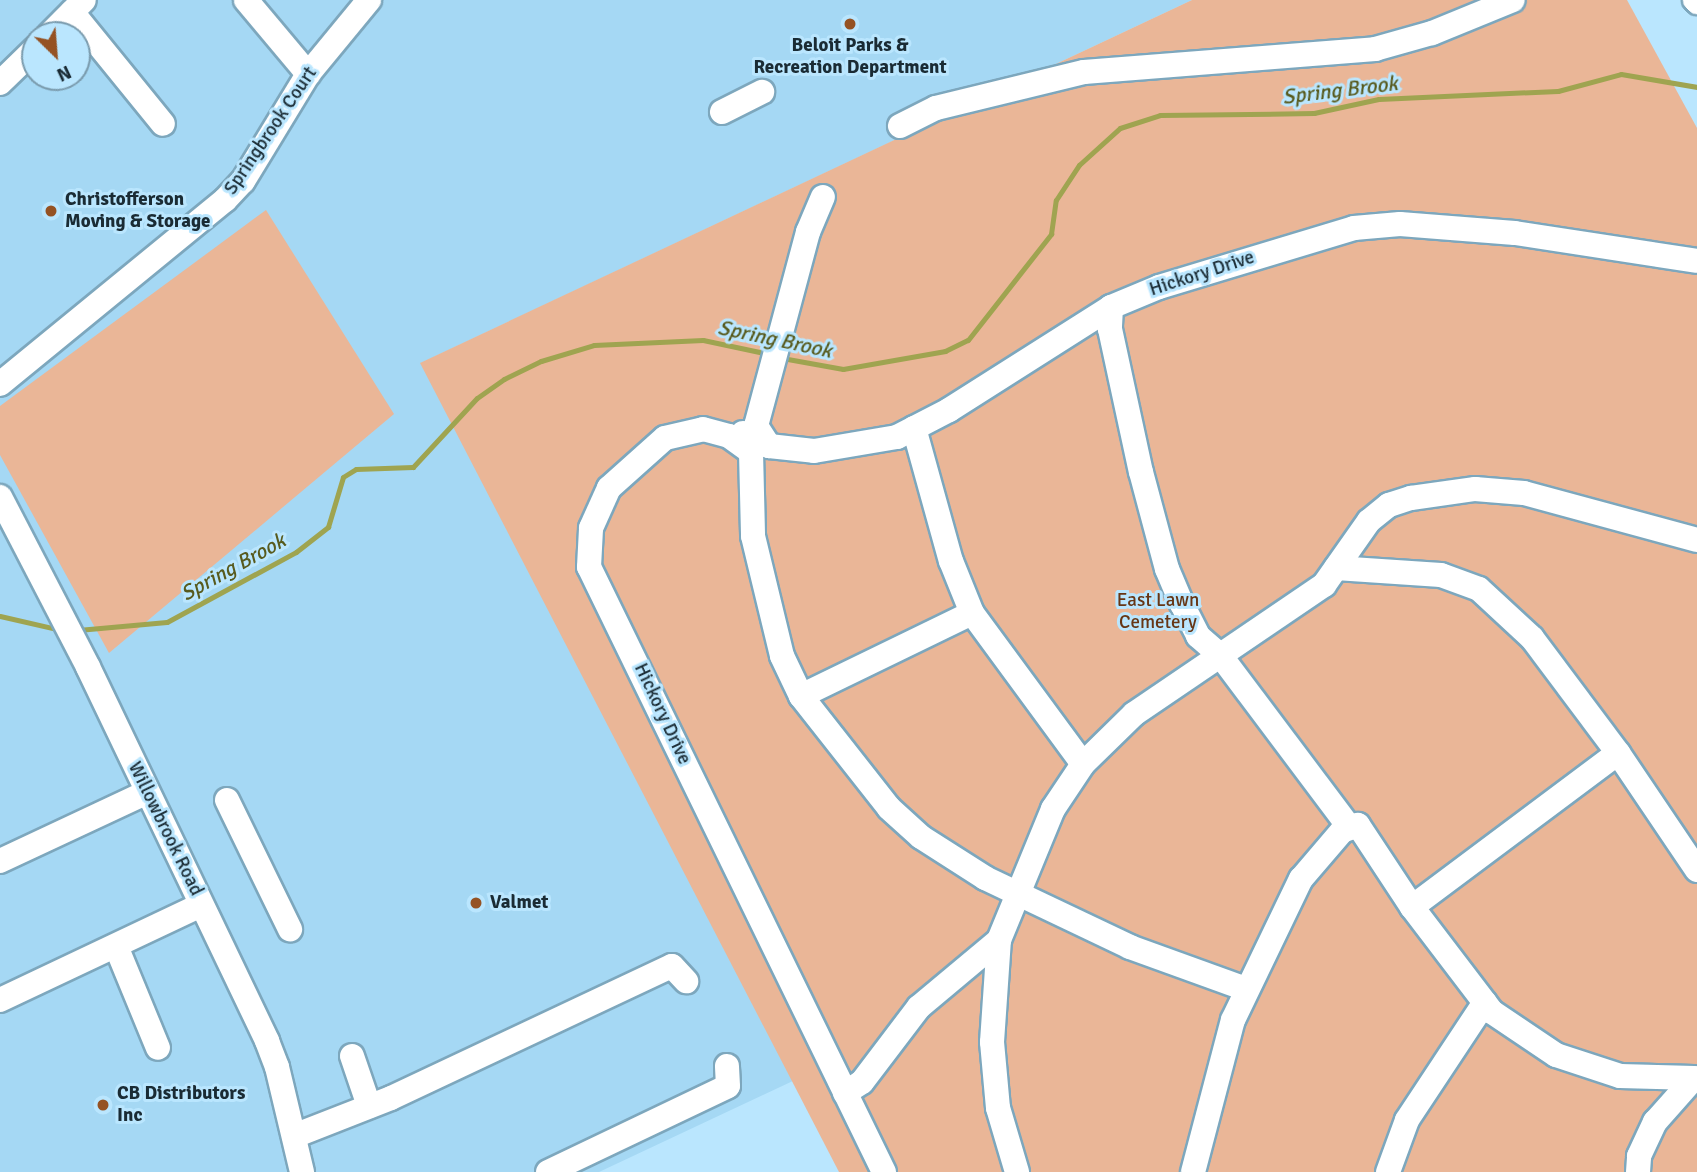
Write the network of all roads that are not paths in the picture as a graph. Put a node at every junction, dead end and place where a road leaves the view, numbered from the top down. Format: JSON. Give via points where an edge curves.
{"nodes":[{"id":1,"x":246,"y":0,"type":"edge"},
{"id":2,"x":369,"y":0,"type":"edge"},
{"id":3,"x":1513,"y":0,"type":"edge"},
{"id":4,"x":78,"y":6,"type":"edge"},
{"id":5,"x":63,"y":21,"type":"edge"},
{"id":6,"x":21,"y":63,"type":"edge"},
{"id":7,"x":309,"y":74,"type":"junction"},
{"id":8,"x":0,"y":83,"type":"edge"},
{"id":9,"x":762,"y":92,"type":"dead end"},
{"id":10,"x":722,"y":112,"type":"dead end"},
{"id":11,"x":163,"y":124,"type":"dead end"},
{"id":12,"x":900,"y":126,"type":"dead end"},
{"id":13,"x":824,"y":197,"type":"dead end"},
{"id":14,"x":1697,"y":261,"type":"edge"},
{"id":15,"x":1111,"y":307,"type":"junction"},
{"id":16,"x":0,"y":384,"type":"edge"},
{"id":17,"x":915,"y":428,"type":"junction"},
{"id":18,"x":754,"y":444,"type":"junction"},
{"id":19,"x":0,"y":497,"type":"edge"},
{"id":20,"x":1697,"y":540,"type":"edge"},
{"id":21,"x":1336,"y":568,"type":"junction"},
{"id":22,"x":972,"y":612,"type":"junction"},
{"id":23,"x":1220,"y":655,"type":"junction"},
{"id":24,"x":801,"y":695,"type":"junction"},
{"id":25,"x":1618,"y":753,"type":"junction"},
{"id":26,"x":1083,"y":764,"type":"junction"},
{"id":27,"x":147,"y":792,"type":"junction"},
{"id":28,"x":227,"y":800,"type":"dead end"},
{"id":29,"x":1350,"y":828,"type":"junction"},
{"id":30,"x":0,"y":861,"type":"edge"},
{"id":31,"x":1697,"y":870,"type":"edge"},
{"id":32,"x":1017,"y":894,"type":"junction"},
{"id":33,"x":201,"y":905,"type":"junction"},
{"id":34,"x":1412,"y":907,"type":"junction"},
{"id":35,"x":290,"y":929,"type":"dead end"},
{"id":36,"x":999,"y":940,"type":"junction"},
{"id":37,"x":116,"y":946,"type":"junction"},
{"id":38,"x":686,"y":981,"type":"dead end"},
{"id":39,"x":1246,"y":989,"type":"junction"},
{"id":40,"x":0,"y":1000,"type":"edge"},
{"id":41,"x":1485,"y":1002,"type":"junction"},
{"id":42,"x":158,"y":1048,"type":"dead end"},
{"id":43,"x":352,"y":1056,"type":"dead end"},
{"id":44,"x":727,"y":1066,"type":"dead end"},
{"id":45,"x":1696,"y":1077,"type":"edge"},
{"id":46,"x":844,"y":1090,"type":"junction"},
{"id":47,"x":369,"y":1107,"type":"junction"},
{"id":48,"x":295,"y":1136,"type":"junction"},
{"id":49,"x":1399,"y":1138,"type":"junction"},
{"id":50,"x":302,"y":1172,"type":"edge"},
{"id":51,"x":548,"y":1172,"type":"edge"},
{"id":52,"x":884,"y":1172,"type":"edge"},
{"id":53,"x":1017,"y":1172,"type":"edge"},
{"id":54,"x":1193,"y":1172,"type":"edge"},
{"id":55,"x":1371,"y":1172,"type":"edge"},
{"id":56,"x":1388,"y":1172,"type":"edge"},
{"id":57,"x":1638,"y":1172,"type":"edge"}],
"edges":[{"from":1,"to":7,"type":"street"},
{"from":2,"to":7,"type":"street","name":"Springbrook Court"},
{"from":3,"to":12,"type":"street","via":[[1432,33],[1375,49],[1084,72],[936,108]]},
{"from":4,"to":5,"type":"street"},
{"from":4,"to":11,"type":"street"},
{"from":6,"to":8,"type":"street"},
{"from":7,"to":16,"type":"street","name":"Springbrook Court","via":[[243,181],[225,201]]},
{"from":9,"to":10,"type":"street"},
{"from":13,"to":18,"type":"street","via":[[808,232]]},
{"from":14,"to":15,"type":"street","name":"Hickory Drive","via":[[1544,236],[1400,224],[1354,228],[1265,253],[1159,286]]},
{"from":15,"to":17,"type":"street","name":"Hickory Drive"},
{"from":15,"to":23,"type":"street","via":[[1111,329],[1167,569],[1198,636]]},
{"from":17,"to":18,"type":"street","name":"Hickory Drive","via":[[897,437],[814,451]]},
{"from":17,"to":22,"type":"street","via":[[951,561]]},
{"from":18,"to":24,"type":"street","via":[[753,536],[761,584],[782,656]]},
{"from":18,"to":46,"type":"street","name":"Hickory Drive","via":[[703,429],[665,438],[609,488],[591,528],[589,567]]},
{"from":19,"to":27,"type":"street","name":"Willowbrook Road"},
{"from":20,"to":21,"type":"street","via":[[1535,495],[1475,489],[1389,505],[1369,521]]},
{"from":21,"to":23,"type":"street","via":[[1324,585]]},
{"from":21,"to":25,"type":"street","via":[[1441,575],[1479,589],[1532,638]]},
{"from":22,"to":24,"type":"street"},
{"from":22,"to":26,"type":"street"},
{"from":23,"to":26,"type":"street","via":[[1134,713]]},
{"from":23,"to":29,"type":"street"},
{"from":24,"to":32,"type":"street","via":[[888,808],[921,837]]},
{"from":25,"to":31,"type":"street"},
{"from":25,"to":34,"type":"street"},
{"from":26,"to":32,"type":"street","via":[[1053,809]]},
{"from":27,"to":30,"type":"street"},
{"from":27,"to":33,"type":"street","name":"Willowbrook Road"},
{"from":28,"to":35,"type":"street"},
{"from":29,"to":34,"type":"street","via":[[1358,825]]},
{"from":29,"to":39,"type":"street","via":[[1301,879]]},
{"from":32,"to":36,"type":"street"},
{"from":32,"to":39,"type":"street","via":[[1130,947]]},
{"from":33,"to":37,"type":"street"},
{"from":33,"to":48,"type":"street","name":"Willowbrook Road","via":[[277,1067]]},
{"from":34,"to":41,"type":"street"},
{"from":36,"to":46,"type":"street","via":[[919,1007],[862,1082]]},
{"from":36,"to":53,"type":"street","via":[[992,1042],[998,1108]]},
{"from":37,"to":40,"type":"street"},
{"from":37,"to":42,"type":"street"},
{"from":38,"to":47,"type":"street","via":[[672,967]]},
{"from":39,"to":54,"type":"street","via":[[1233,1020]]},
{"from":41,"to":45,"type":"street","via":[[1556,1055],[1620,1076]]},
{"from":41,"to":49,"type":"street"},
{"from":43,"to":47,"type":"street"},
{"from":44,"to":51,"type":"street","via":[[728,1086]]},
{"from":45,"to":57,"type":"street","via":[[1655,1122],[1639,1156]]},
{"from":46,"to":52,"type":"street","name":"Hickory Drive"},
{"from":47,"to":48,"type":"street"},
{"from":48,"to":50,"type":"street","name":"Willowbrook Road"},
{"from":49,"to":55,"type":"street"},
{"from":49,"to":56,"type":"street"}]}
